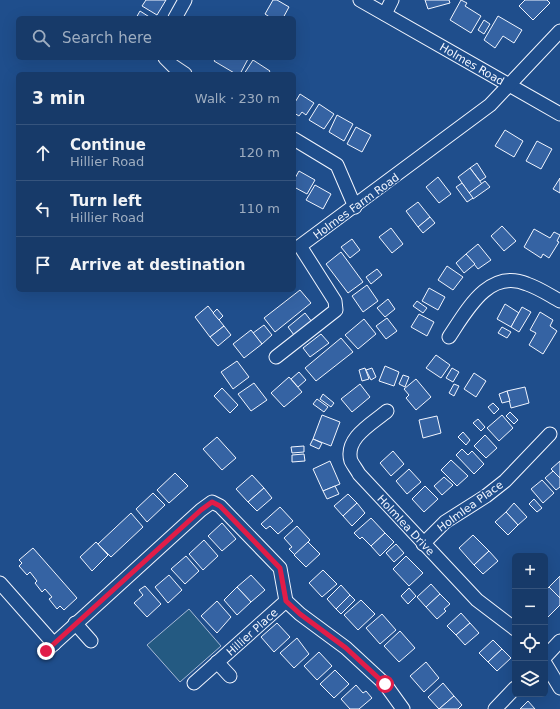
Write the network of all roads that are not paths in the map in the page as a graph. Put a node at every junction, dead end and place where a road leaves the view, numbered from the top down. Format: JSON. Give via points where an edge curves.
{"nodes":[{"id":1,"x":185,"y":0,"type":"edge"},
{"id":2,"x":360,"y":0,"type":"edge"},
{"id":3,"x":392,"y":0,"type":"edge"},
{"id":4,"x":385,"y":14,"type":"junction"},
{"id":5,"x":177,"y":16,"type":"edge"},
{"id":6,"x":560,"y":31,"type":"edge"},
{"id":7,"x":167,"y":60,"type":"edge"},
{"id":8,"x":182,"y":72,"type":"edge"},
{"id":9,"x":508,"y":84,"type":"junction"},
{"id":10,"x":560,"y":114,"type":"edge"},
{"id":11,"x":296,"y":140,"type":"edge"},
{"id":12,"x":355,"y":206,"type":"junction"},
{"id":13,"x":560,"y":301,"type":"edge"},
{"id":14,"x":449,"y":337,"type":"dead end"},
{"id":15,"x":276,"y":357,"type":"dead end"},
{"id":16,"x":387,"y":411,"type":"dead end"},
{"id":17,"x":550,"y":434,"type":"dead end"},
{"id":18,"x":423,"y":544,"type":"junction"},
{"id":19,"x":0,"y":583,"type":"edge"},
{"id":20,"x":286,"y":601,"type":"junction"},
{"id":21,"x":75,"y":623,"type":"junction"},
{"id":22,"x":512,"y":627,"type":"edge"},
{"id":23,"x":91,"y":641,"type":"dead end"},
{"id":24,"x":560,"y":641,"type":"edge"},
{"id":25,"x":548,"y":654,"type":"edge"},
{"id":26,"x":217,"y":662,"type":"junction"},
{"id":27,"x":548,"y":668,"type":"edge"},
{"id":28,"x":230,"y":676,"type":"dead end"},
{"id":29,"x":194,"y":683,"type":"dead end"},
{"id":30,"x":560,"y":688,"type":"edge"},
{"id":31,"x":512,"y":691,"type":"edge"},
{"id":32,"x":403,"y":709,"type":"edge"},
{"id":33,"x":495,"y":709,"type":"edge"}],
"edges":[{"from":1,"to":5,"type":"street"},
{"from":2,"to":4,"type":"street","name":"Holmes Road"},
{"from":3,"to":4,"type":"street"},
{"from":4,"to":9,"type":"street","name":"Holmes Road"},
{"from":6,"to":9,"type":"street","name":"Holmes Farm Road"},
{"from":7,"to":8,"type":"street"},
{"from":9,"to":10,"type":"street","name":"Holmes Road"},
{"from":9,"to":12,"type":"street","name":"Holmes Farm Road","via":[[490,105]]},
{"from":11,"to":12,"type":"street","via":[[337,165]]},
{"from":12,"to":15,"type":"street","name":"Holmes Farm Road","via":[[300,246],[335,301],[336,310]]},
{"from":13,"to":14,"type":"street","via":[[527,283],[512,280],[495,282],[483,291]]},
{"from":16,"to":18,"type":"street","name":"Holmlea Drive","via":[[357,436],[350,447],[351,460],[359,474]]},
{"from":17,"to":18,"type":"street","name":"Holmlea Place","via":[[505,481],[445,522]]},
{"from":18,"to":22,"type":"street","name":"Holmlea Drive","via":[[477,600]]},
{"from":19,"to":21,"type":"street","via":[[50,647]]},
{"from":20,"to":21,"type":"street","via":[[280,568],[220,506],[212,502]]},
{"from":20,"to":26,"type":"street","name":"Hillier Place"},
{"from":20,"to":32,"type":"street","via":[[346,648],[385,684]]},
{"from":21,"to":23,"type":"street"},
{"from":24,"to":25,"type":"street"},
{"from":26,"to":28,"type":"street","name":"Hillier Place"},
{"from":26,"to":29,"type":"street","name":"Hillier Place"},
{"from":27,"to":30,"type":"street"},
{"from":31,"to":33,"type":"street"}]}
